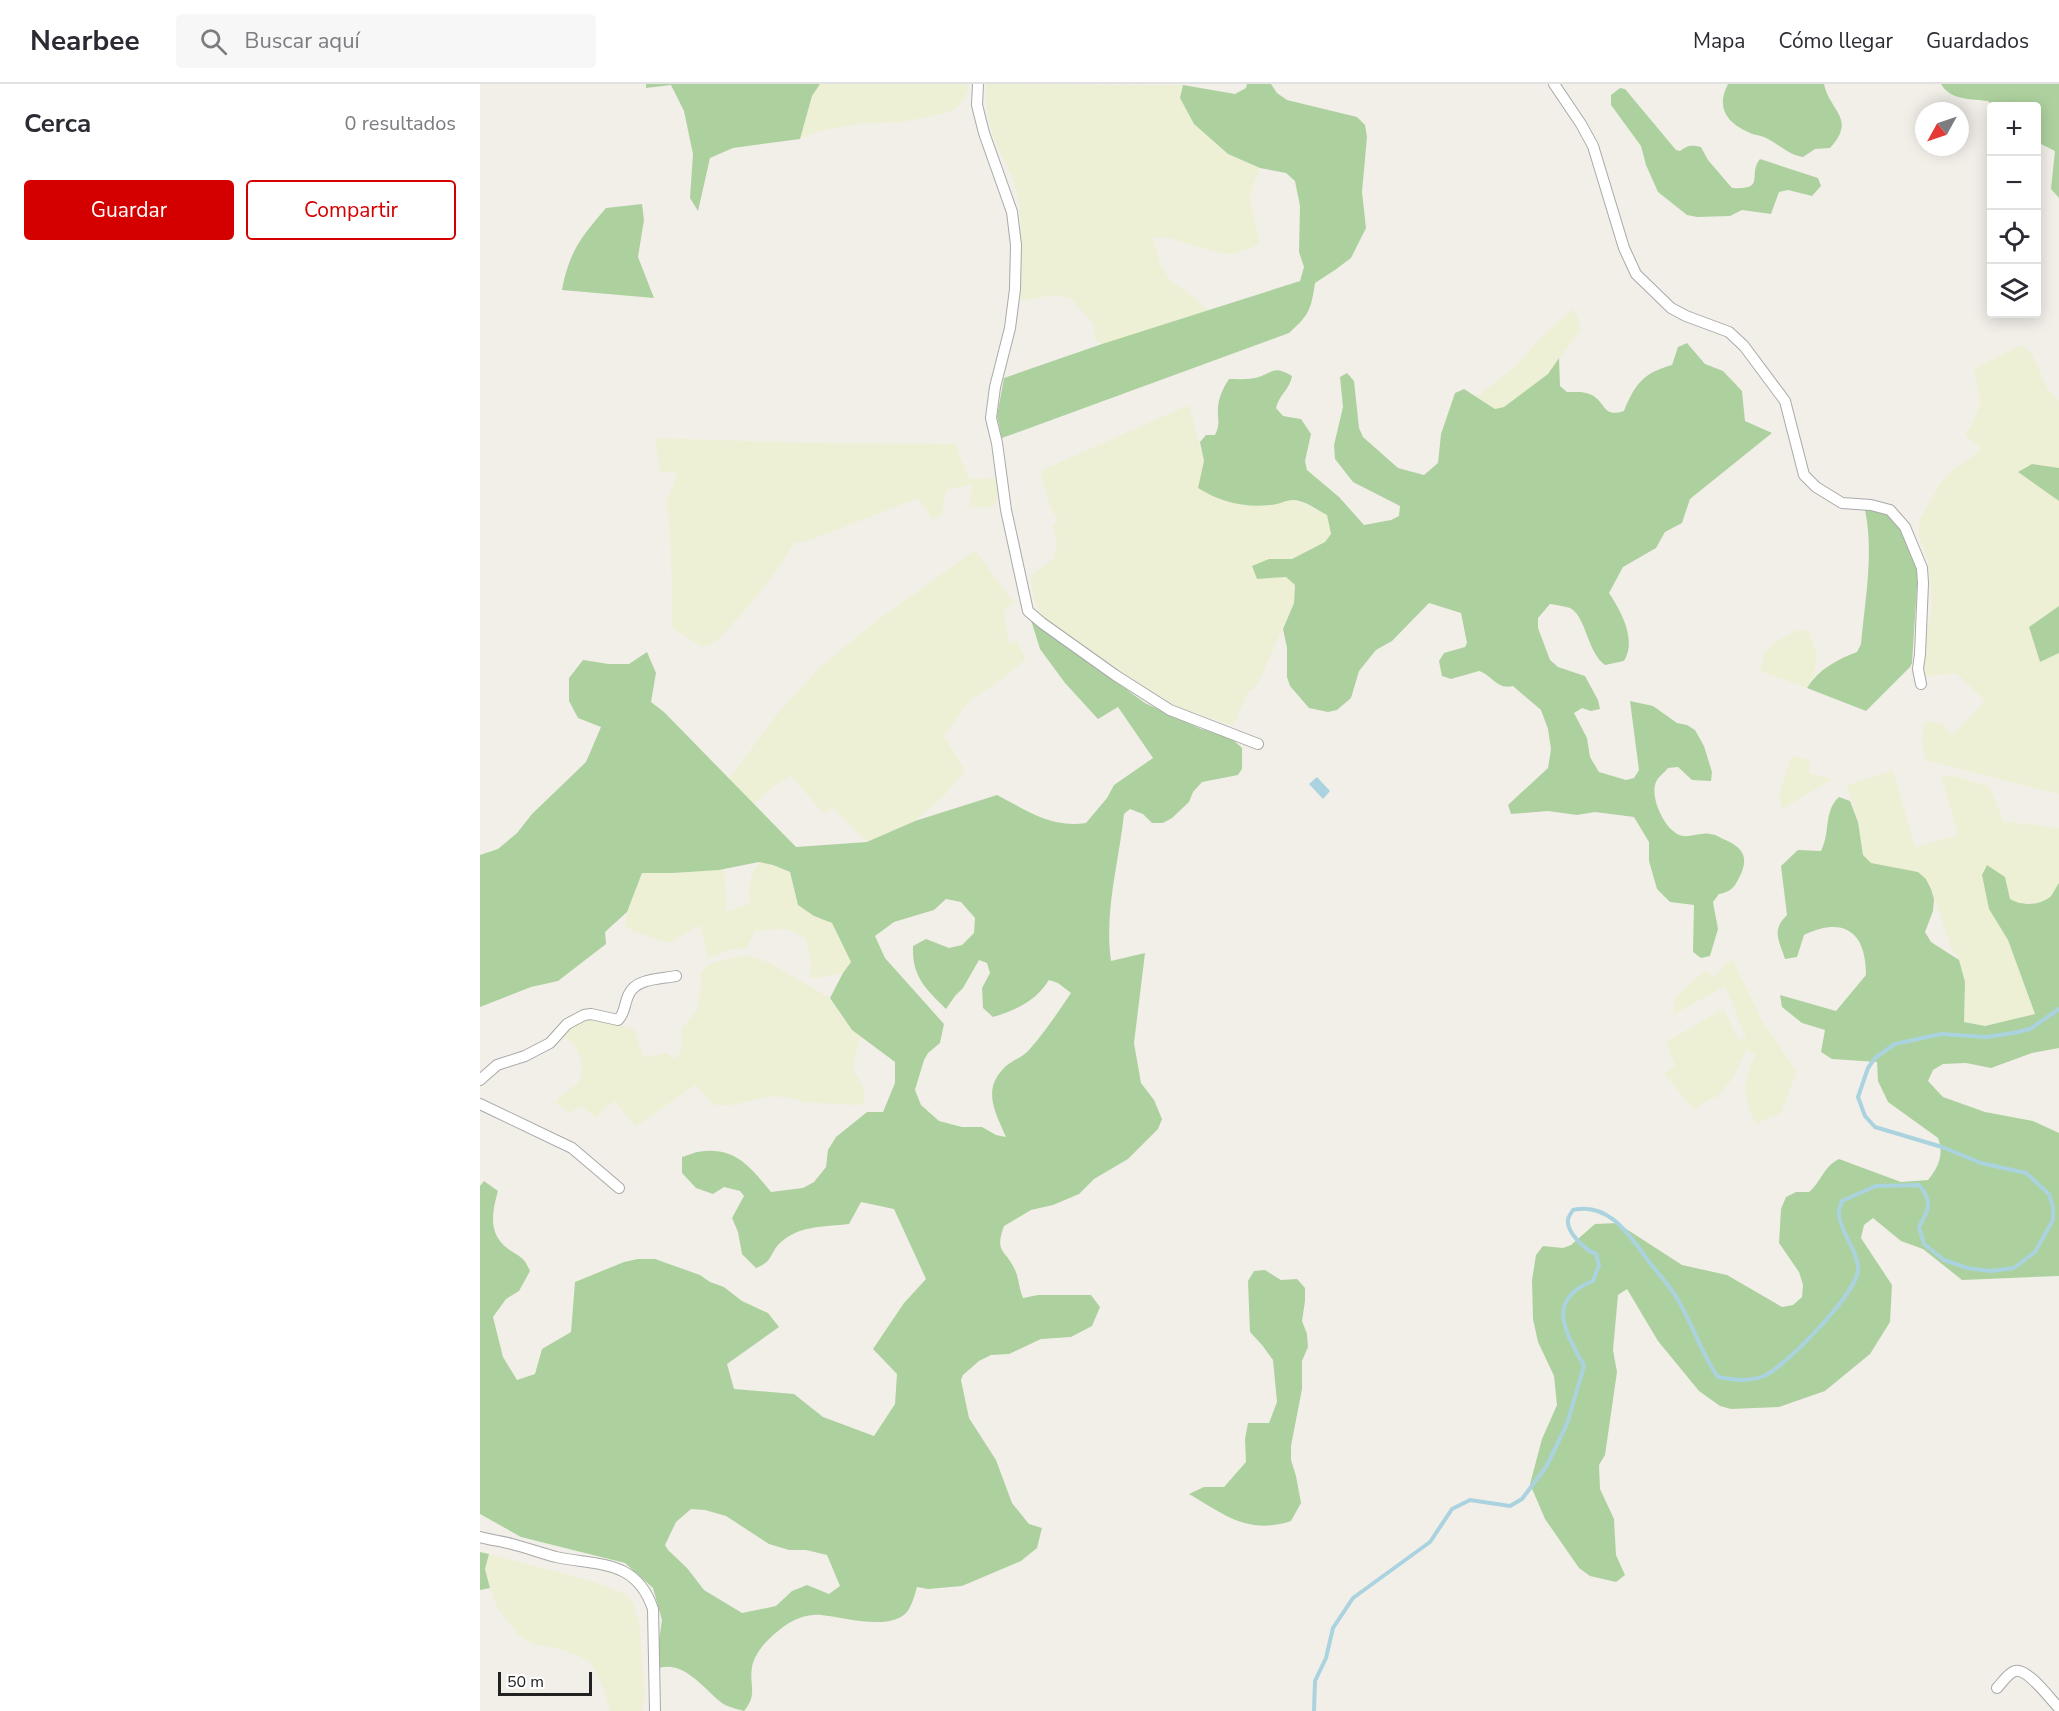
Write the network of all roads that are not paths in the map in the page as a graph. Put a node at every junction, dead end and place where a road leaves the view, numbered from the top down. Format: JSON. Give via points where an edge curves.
{"nodes":[{"id":1,"x":978,"y":84,"type":"edge"},
{"id":2,"x":1554,"y":84,"type":"edge"},
{"id":3,"x":1921,"y":684,"type":"dead end"},
{"id":4,"x":1258,"y":744,"type":"dead end"},
{"id":5,"x":676,"y":976,"type":"dead end"},
{"id":6,"x":480,"y":1080,"type":"edge"},
{"id":7,"x":480,"y":1104,"type":"edge"},
{"id":8,"x":620,"y":1188,"type":"dead end"},
{"id":9,"x":480,"y":1538,"type":"edge"},
{"id":10,"x":1997,"y":1688,"type":"dead end"},
{"id":11,"x":2059,"y":1708,"type":"edge"},
{"id":12,"x":655,"y":1711,"type":"edge"}],
"edges":[{"from":1,"to":4,"type":"street","via":[[976,105],[1012,212],[1016,245],[1010,328],[992,418],[1006,510],[1028,611],[1170,710]]},
{"from":2,"to":3,"type":"street","via":[[1593,146],[1635,274],[1671,308],[1729,332],[1744,346],[1785,401],[1804,475],[1809,481],[1842,503],[1890,510],[1905,527],[1922,568],[1918,669]]},
{"from":5,"to":6,"type":"street","via":[[649,980],[635,987],[628,994],[626,1008],[618,1020],[584,1015],[567,1024],[550,1043],[496,1065]]},
{"from":7,"to":8,"type":"street","via":[[572,1148]]},
{"from":9,"to":12,"type":"street","via":[[558,1557],[593,1561],[617,1568],[639,1581],[653,1609]]},
{"from":10,"to":11,"type":"street","via":[[2009,1674],[2025,1672]]}]}
